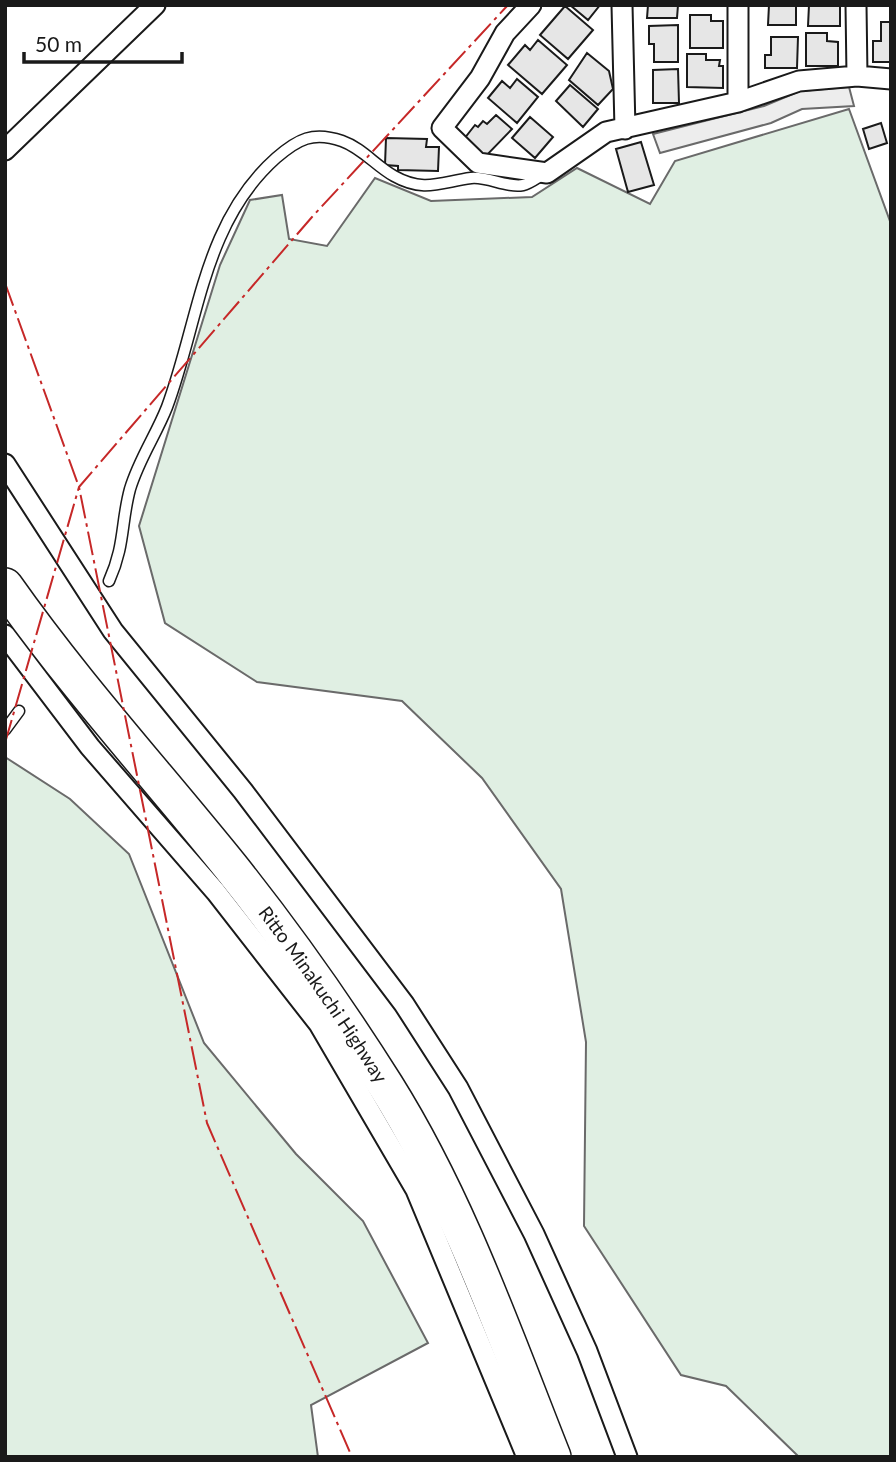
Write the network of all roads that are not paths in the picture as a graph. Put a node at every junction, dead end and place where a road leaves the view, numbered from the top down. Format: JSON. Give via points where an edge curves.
{"nodes":[{"id":1,"x":155,"y":5,"type":"edge"},
{"id":2,"x":531,"y":5,"type":"edge"},
{"id":3,"x":622,"y":5,"type":"edge"},
{"id":4,"x":737,"y":5,"type":"edge"},
{"id":5,"x":856,"y":5,"type":"edge"},
{"id":6,"x":856,"y":76,"type":"junction"},
{"id":7,"x":891,"y":79,"type":"edge"},
{"id":8,"x":738,"y":102,"type":"junction"},
{"id":9,"x":625,"y":129,"type":"junction"},
{"id":10,"x":5,"y":150,"type":"edge"},
{"id":11,"x":547,"y":173,"type":"junction"},
{"id":12,"x":5,"y":464,"type":"edge"},
{"id":13,"x":109,"y":581,"type":"dead end"},
{"id":14,"x":5,"y":586,"type":"edge"},
{"id":15,"x":5,"y":635,"type":"edge"},
{"id":16,"x":19,"y":711,"type":"dead end"},
{"id":17,"x":5,"y":730,"type":"edge"},
{"id":18,"x":527,"y":1457,"type":"edge"},
{"id":19,"x":553,"y":1457,"type":"edge"},
{"id":20,"x":627,"y":1457,"type":"edge"}],
"edges":[{"from":1,"to":10,"type":"street"},
{"from":2,"to":11,"type":"street","via":[[505,33],[481,78],[442,128],[478,163]]},
{"from":3,"to":9,"type":"street"},
{"from":4,"to":8,"type":"street"},
{"from":5,"to":6,"type":"street"},
{"from":6,"to":7,"type":"street"},
{"from":6,"to":8,"type":"street","via":[[799,81]]},
{"from":8,"to":9,"type":"street"},
{"from":9,"to":11,"type":"street","via":[[606,132]]},
{"from":11,"to":13,"type":"lane","via":[[523,185],[472,178],[439,187],[413,184],[394,176],[351,144],[323,134],[294,142],[266,167],[227,220],[206,270],[168,405],[130,491],[120,556]]},
{"from":12,"to":20,"type":"street","via":[[113,631],[356,940],[458,1088],[534,1234],[587,1351]]},
{"from":14,"to":19,"type":"highway","name":"Ritto Minakuchi Highway","via":[[50,649],[231,867],[324,992],[387,1088],[446,1196]]},
{"from":15,"to":18,"type":"street","via":[[90,747],[216,892],[319,1024],[416,1190]]},
{"from":16,"to":17,"type":"lane"}]}
